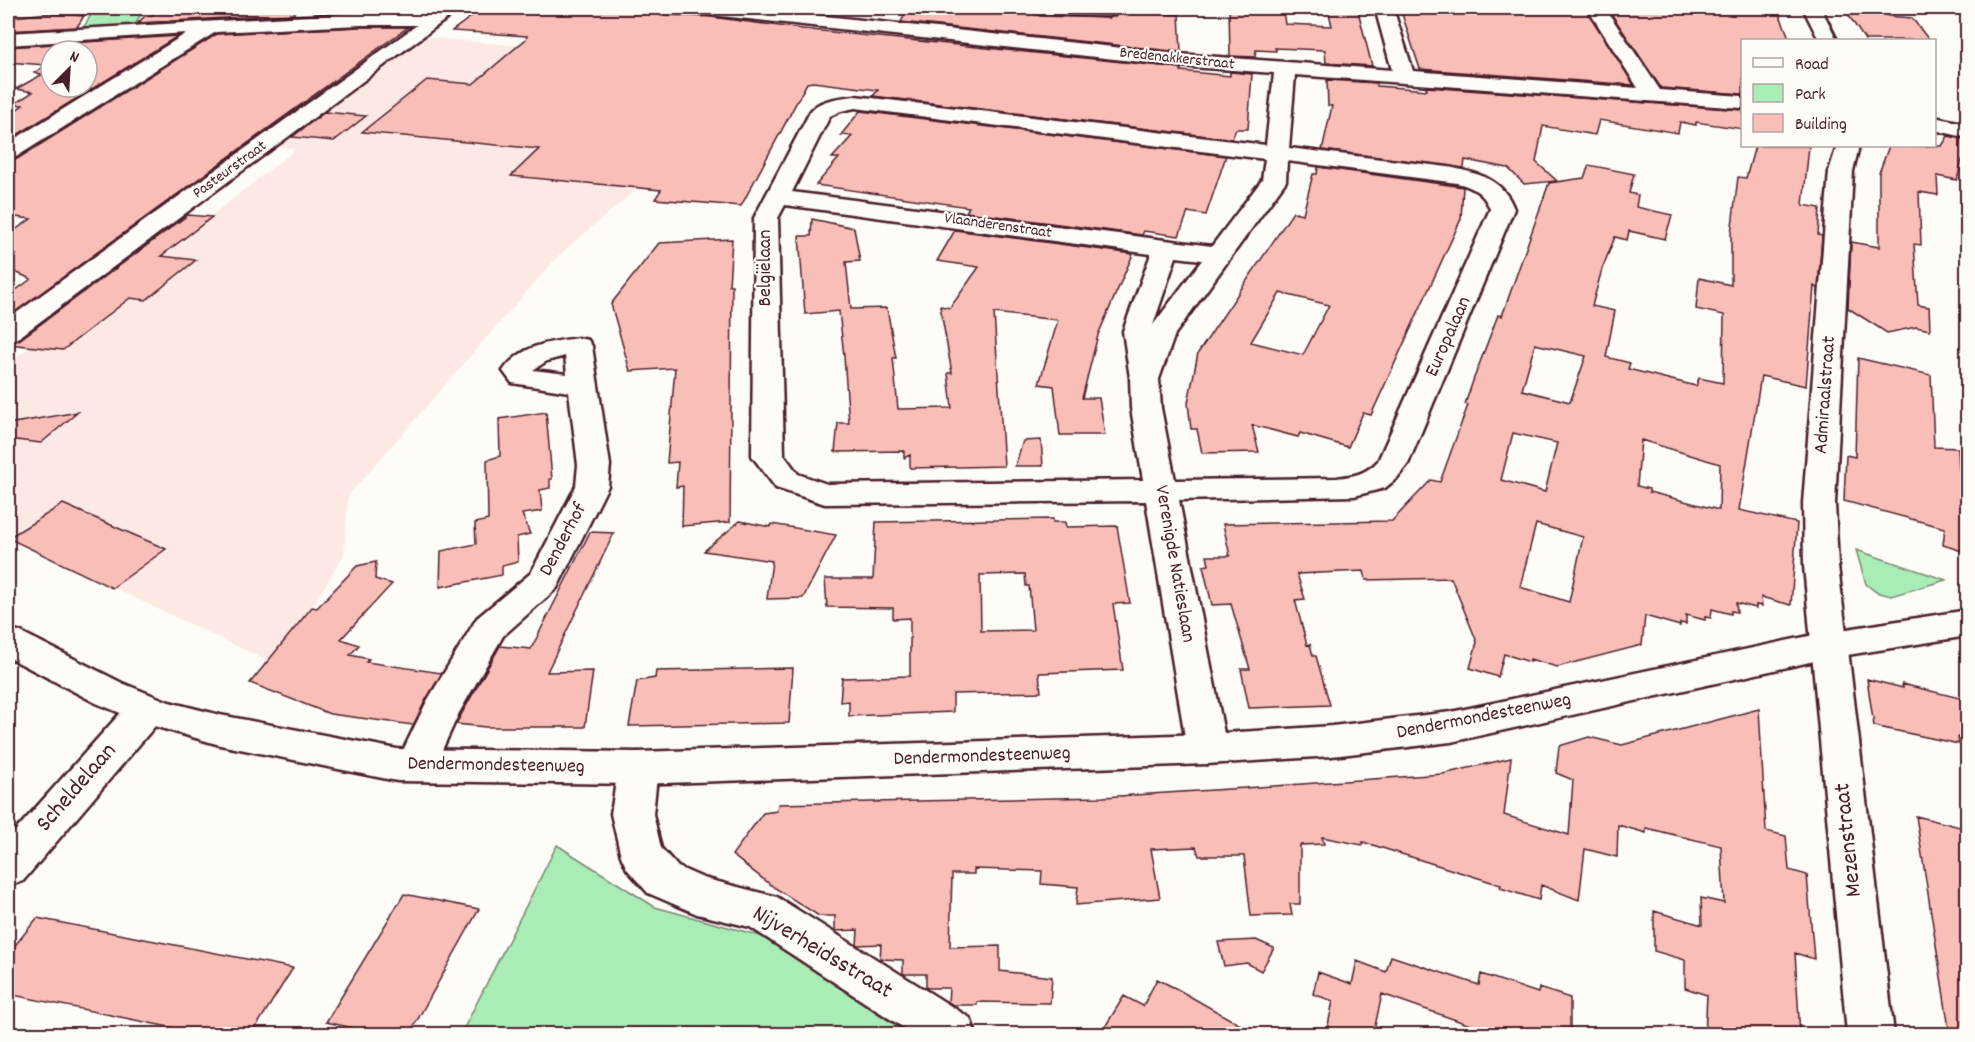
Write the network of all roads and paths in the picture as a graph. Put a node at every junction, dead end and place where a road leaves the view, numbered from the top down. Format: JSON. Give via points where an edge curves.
{"nodes":[{"id":1,"x":390,"y":8,"type":"edge"},
{"id":2,"x":703,"y":8,"type":"edge"},
{"id":3,"x":1041,"y":8,"type":"edge"},
{"id":4,"x":1063,"y":8,"type":"edge"},
{"id":5,"x":1384,"y":8,"type":"edge"},
{"id":6,"x":1596,"y":8,"type":"edge"},
{"id":7,"x":1812,"y":8,"type":"edge"},
{"id":8,"x":1108,"y":10,"type":"dead end"},
{"id":9,"x":444,"y":13,"type":"edge"},
{"id":10,"x":360,"y":19,"type":"junction"},
{"id":11,"x":210,"y":28,"type":"junction"},
{"id":12,"x":8,"y":39,"type":"edge"},
{"id":13,"x":1828,"y":39,"type":"edge"},
{"id":14,"x":1285,"y":69,"type":"junction"},
{"id":15,"x":1404,"y":76,"type":"junction"},
{"id":16,"x":1652,"y":94,"type":"junction"},
{"id":17,"x":1734,"y":101,"type":"edge"},
{"id":18,"x":1936,"y":123,"type":"edge"},
{"id":19,"x":1968,"y":131,"type":"edge"},
{"id":20,"x":1848,"y":147,"type":"edge"},
{"id":21,"x":8,"y":152,"type":"edge"},
{"id":22,"x":1277,"y":152,"type":"junction"},
{"id":23,"x":777,"y":197,"type":"junction"},
{"id":24,"x":1166,"y":248,"type":"junction"},
{"id":25,"x":1220,"y":255,"type":"junction"},
{"id":26,"x":8,"y":332,"type":"edge"},
{"id":27,"x":1144,"y":379,"type":"junction"},
{"id":28,"x":584,"y":382,"type":"dead end"},
{"id":29,"x":1160,"y":489,"type":"junction"},
{"id":30,"x":1968,"y":623,"type":"edge"},
{"id":31,"x":8,"y":641,"type":"edge"},
{"id":32,"x":1828,"y":645,"type":"junction"},
{"id":33,"x":147,"y":709,"type":"junction"},
{"id":34,"x":1207,"y":749,"type":"junction"},
{"id":35,"x":416,"y":765,"type":"junction"},
{"id":36,"x":638,"y":768,"type":"junction"},
{"id":37,"x":8,"y":868,"type":"edge"},
{"id":38,"x":953,"y":1035,"type":"edge"},
{"id":39,"x":1871,"y":1035,"type":"edge"}],
"edges":[{"from":1,"to":10,"type":"street"},
{"from":2,"to":14,"type":"street","name":"Bredenakkerstraat"},
{"from":3,"to":4,"type":"street"},
{"from":4,"to":8,"type":"street"},
{"from":5,"to":15,"type":"street"},
{"from":6,"to":16,"type":"street"},
{"from":7,"to":13,"type":"street"},
{"from":9,"to":10,"type":"street"},
{"from":9,"to":26,"type":"street","name":"Pasteurstraat"},
{"from":10,"to":11,"type":"street"},
{"from":11,"to":12,"type":"street"},
{"from":11,"to":21,"type":"street"},
{"from":14,"to":15,"type":"street","name":"Bredenakkerstraat"},
{"from":14,"to":22,"type":"street","name":"Verenigde Natieslaan"},
{"from":15,"to":16,"type":"street","name":"Bredenakkerstraat"},
{"from":16,"to":17,"type":"street","name":"Bredenakkerstraat"},
{"from":18,"to":19,"type":"street"},
{"from":20,"to":32,"type":"street","name":"Admiraalstraat","via":[[1841,171],[1820,491]]},
{"from":22,"to":23,"type":"street","name":"Belgiëlaan","via":[[855,102],[821,112]]},
{"from":22,"to":25,"type":"street","name":"Verenigde Natieslaan","via":[[1274,181]]},
{"from":22,"to":29,"type":"street","name":"Europalaan","via":[[1467,178],[1496,194],[1502,209],[1392,464],[1382,477],[1365,485],[1337,488]]},
{"from":23,"to":24,"type":"street","name":"Vlaanderenstraat"},
{"from":23,"to":29,"type":"street","name":"Belgiëlaan","via":[[766,218],[768,456],[787,481],[825,494]]},
{"from":24,"to":25,"type":"street","name":"Vlaanderenstraat"},
{"from":24,"to":27,"type":"street","name":"Verenigde Natieslaan","via":[[1137,331]]},
{"from":25,"to":27,"type":"street","name":"Verenigde Natieslaan","via":[[1161,333]]},
{"from":27,"to":29,"type":"street","name":"Verenigde Natieslaan"},
{"from":28,"to":35,"type":"street","name":"Denderhof","via":[[594,465],[592,486],[545,580],[490,627],[441,711]]},
{"from":29,"to":34,"type":"street","name":"Verenigde Natieslaan"},
{"from":30,"to":32,"type":"street","name":"Dendermondesteenweg"},
{"from":31,"to":33,"type":"street","name":"Dendermondesteenweg"},
{"from":32,"to":34,"type":"street","name":"Dendermondesteenweg","via":[[1443,729]]},
{"from":32,"to":39,"type":"street","name":"Mezenstraat"},
{"from":33,"to":35,"type":"street","name":"Dendermondesteenweg","via":[[220,730],[397,765]]},
{"from":33,"to":37,"type":"street","name":"Scheldelaan"},
{"from":34,"to":36,"type":"street","name":"Dendermondesteenweg"},
{"from":35,"to":36,"type":"street","name":"Dendermondesteenweg"},
{"from":36,"to":38,"type":"street","name":"Nijverheidsstraat","via":[[632,814],[642,856],[663,880],[697,895],[761,911]]}]}
